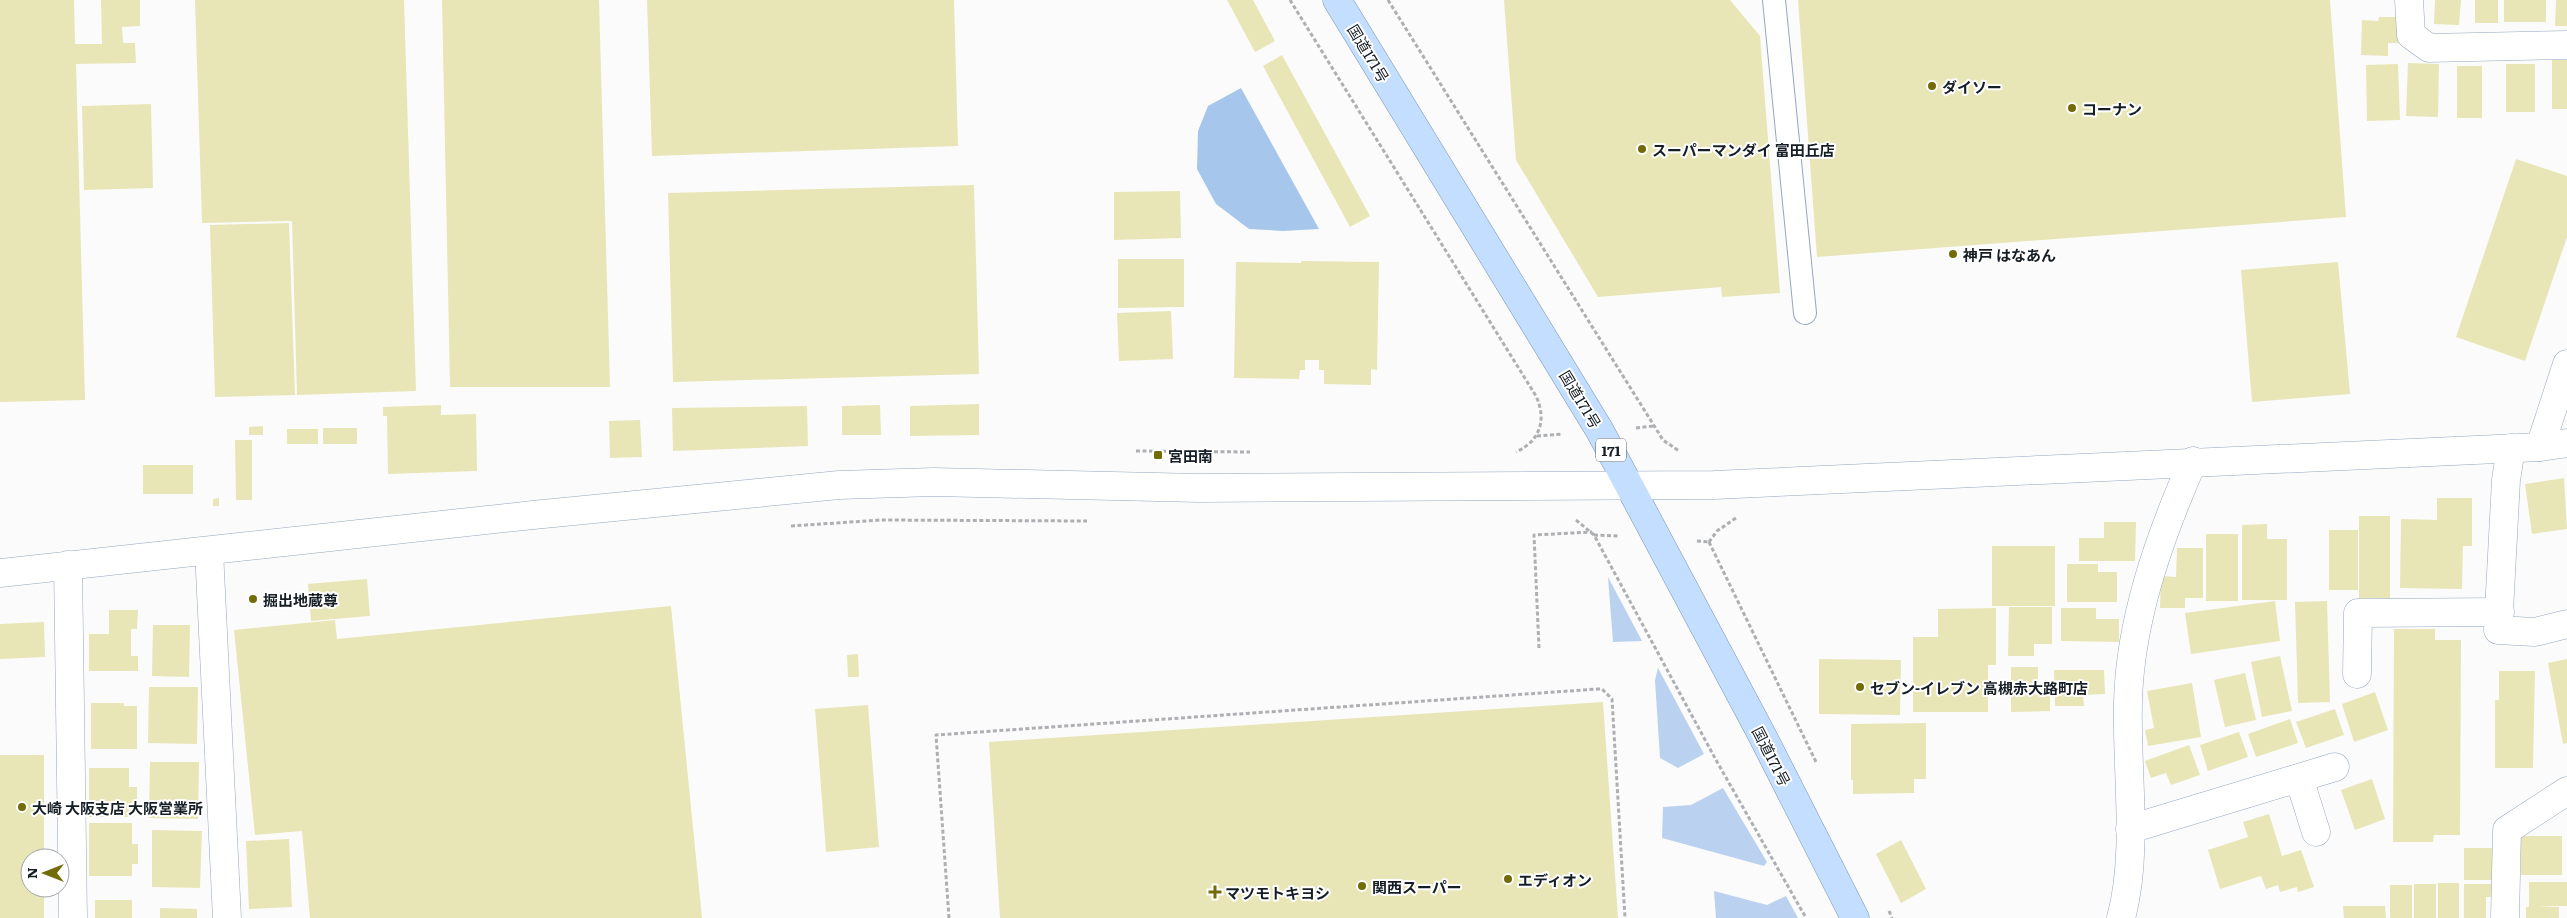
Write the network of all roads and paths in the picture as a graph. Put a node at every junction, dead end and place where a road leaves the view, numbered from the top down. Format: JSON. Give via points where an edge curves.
{"nodes":[{"id":1,"x":1290,"y":0,"type":"edge"},
{"id":2,"x":1337,"y":0,"type":"edge"},
{"id":3,"x":1388,"y":0,"type":"edge"},
{"id":4,"x":1774,"y":0,"type":"edge"},
{"id":5,"x":2409,"y":0,"type":"edge"},
{"id":6,"x":2567,"y":45,"type":"edge"},
{"id":7,"x":1804,"y":313,"type":"dead end"},
{"id":8,"x":2567,"y":364,"type":"edge"},
{"id":9,"x":2567,"y":443,"type":"edge"},
{"id":10,"x":2540,"y":447,"type":"junction"},
{"id":11,"x":2511,"y":448,"type":"junction"},
{"id":12,"x":1686,"y":451,"type":"dead end"},
{"id":13,"x":1506,"y":453,"type":"dead end"},
{"id":14,"x":2193,"y":461,"type":"junction"},
{"id":15,"x":1630,"y":485,"type":"junction"},
{"id":16,"x":1736,"y":518,"type":"dead end"},
{"id":17,"x":1570,"y":519,"type":"dead end"},
{"id":18,"x":1093,"y":522,"type":"dead end"},
{"id":19,"x":782,"y":526,"type":"dead end"},
{"id":20,"x":1592,"y":532,"type":"junction"},
{"id":21,"x":209,"y":551,"type":"junction"},
{"id":22,"x":68,"y":565,"type":"junction"},
{"id":23,"x":0,"y":573,"type":"edge"},
{"id":24,"x":2500,"y":612,"type":"junction"},
{"id":25,"x":2567,"y":624,"type":"edge"},
{"id":26,"x":1539,"y":648,"type":"dead end"},
{"id":27,"x":2357,"y":674,"type":"dead end"},
{"id":28,"x":1818,"y":766,"type":"dead end"},
{"id":29,"x":2335,"y":767,"type":"dead end"},
{"id":30,"x":2299,"y":778,"type":"junction"},
{"id":31,"x":2567,"y":791,"type":"edge"},
{"id":32,"x":2130,"y":829,"type":"junction"},
{"id":33,"x":2316,"y":832,"type":"dead end"},
{"id":34,"x":1888,"y":909,"type":"dead end"},
{"id":35,"x":72,"y":918,"type":"edge"},
{"id":36,"x":227,"y":918,"type":"edge"},
{"id":37,"x":949,"y":918,"type":"edge"},
{"id":38,"x":1625,"y":918,"type":"edge"},
{"id":39,"x":1806,"y":918,"type":"edge"},
{"id":40,"x":1855,"y":918,"type":"edge"},
{"id":41,"x":1892,"y":918,"type":"edge"},
{"id":42,"x":2121,"y":918,"type":"edge"},
{"id":43,"x":2505,"y":918,"type":"edge"}],
"edges":[{"from":1,"to":13,"type":"path","via":[[1536,396],[1542,416],[1536,436],[1524,448]]},
{"from":2,"to":15,"type":"highway","name":"国道171号","number":"171"},
{"from":3,"to":12,"type":"path","via":[[1663,440],[1670,447]]},
{"from":4,"to":7,"type":"lane"},
{"from":5,"to":6,"type":"street","via":[[2411,35],[2428,48]]},
{"from":8,"to":10,"type":"street"},
{"from":9,"to":10,"type":"street"},
{"from":10,"to":11,"type":"street"},
{"from":11,"to":14,"type":"street"},
{"from":11,"to":24,"type":"street","via":[[2506,480]]},
{"from":14,"to":15,"type":"street","via":[[1714,485]]},
{"from":14,"to":32,"type":"street","via":[[2175,502],[2136,625],[2128,700]]},
{"from":15,"to":21,"type":"street","via":[[1199,488],[934,482],[839,485]]},
{"from":15,"to":40,"type":"highway","name":"国道171号","number":"171"},
{"from":16,"to":28,"type":"path","via":[[1717,530],[1709,542]]},
{"from":17,"to":20,"type":"path"},
{"from":18,"to":19,"type":"path","via":[[880,520]]},
{"from":20,"to":26,"type":"path","via":[[1534,535]]},
{"from":20,"to":39,"type":"path"},
{"from":21,"to":22,"type":"street"},
{"from":21,"to":36,"type":"street"},
{"from":22,"to":23,"type":"street"},
{"from":22,"to":35,"type":"street"},
{"from":24,"to":25,"type":"street","via":[[2498,630],[2535,632]]},
{"from":24,"to":27,"type":"street","via":[[2358,613]]},
{"from":29,"to":30,"type":"street"},
{"from":30,"to":32,"type":"street"},
{"from":30,"to":33,"type":"street"},
{"from":31,"to":43,"type":"street","via":[[2507,830]]},
{"from":32,"to":42,"type":"street"},
{"from":34,"to":41,"type":"path"},
{"from":37,"to":38,"type":"path","via":[[936,735],[1602,689],[1612,699]]}]}
